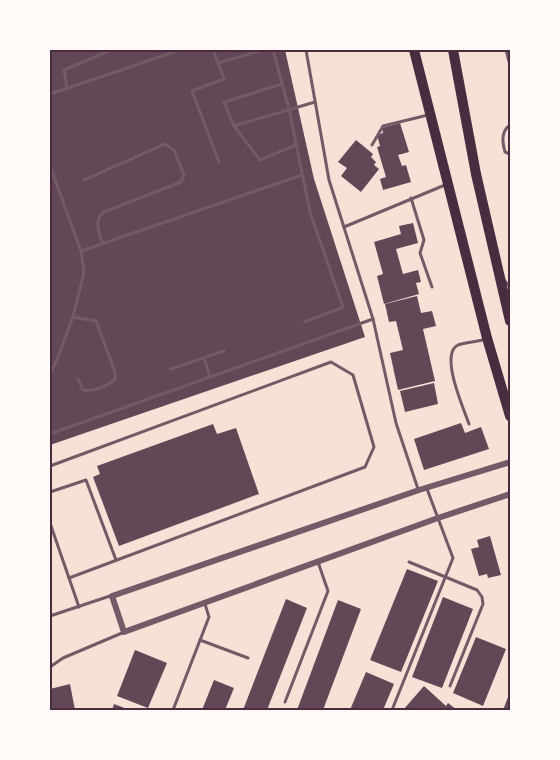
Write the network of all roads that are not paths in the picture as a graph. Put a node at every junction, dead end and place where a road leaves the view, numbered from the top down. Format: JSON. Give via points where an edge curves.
{"nodes":[{"id":1,"x":111,"y":50,"type":"edge"},
{"id":2,"x":180,"y":50,"type":"edge"},
{"id":3,"x":213,"y":50,"type":"edge"},
{"id":4,"x":263,"y":50,"type":"edge"},
{"id":5,"x":273,"y":50,"type":"edge"},
{"id":6,"x":306,"y":50,"type":"edge"},
{"id":7,"x":414,"y":50,"type":"edge"},
{"id":8,"x":456,"y":50,"type":"edge"},
{"id":9,"x":506,"y":50,"type":"edge"},
{"id":10,"x":218,"y":63,"type":"junction"},
{"id":11,"x":510,"y":65,"type":"edge"},
{"id":12,"x":282,"y":84,"type":"junction"},
{"id":13,"x":67,"y":88,"type":"junction"},
{"id":14,"x":50,"y":94,"type":"edge"},
{"id":15,"x":315,"y":102,"type":"junction"},
{"id":16,"x":289,"y":109,"type":"junction"},
{"id":17,"x":430,"y":114,"type":"junction"},
{"id":18,"x":510,"y":125,"type":"edge"},
{"id":19,"x":234,"y":126,"type":"junction"},
{"id":20,"x":296,"y":145,"type":"junction"},
{"id":21,"x":372,"y":145,"type":"dead end"},
{"id":22,"x":510,"y":154,"type":"edge"},
{"id":23,"x":219,"y":162,"type":"dead end"},
{"id":24,"x":50,"y":168,"type":"edge"},
{"id":25,"x":302,"y":175,"type":"junction"},
{"id":26,"x":84,"y":180,"type":"dead end"},
{"id":27,"x":447,"y":184,"type":"junction"},
{"id":28,"x":411,"y":198,"type":"junction"},
{"id":29,"x":344,"y":227,"type":"junction"},
{"id":30,"x":103,"y":244,"type":"junction"},
{"id":31,"x":81,"y":251,"type":"junction"},
{"id":32,"x":499,"y":274,"type":"junction"},
{"id":33,"x":432,"y":286,"type":"dead end"},
{"id":34,"x":510,"y":286,"type":"edge"},
{"id":35,"x":73,"y":317,"type":"junction"},
{"id":36,"x":373,"y":319,"type":"junction"},
{"id":37,"x":510,"y":321,"type":"edge"},
{"id":38,"x":305,"y":322,"type":"dead end"},
{"id":39,"x":487,"y":338,"type":"junction"},
{"id":40,"x":225,"y":351,"type":"dead end"},
{"id":41,"x":204,"y":358,"type":"junction"},
{"id":42,"x":171,"y":369,"type":"dead end"},
{"id":43,"x":50,"y":374,"type":"edge"},
{"id":44,"x":210,"y":377,"type":"junction"},
{"id":45,"x":78,"y":379,"type":"dead end"},
{"id":46,"x":510,"y":416,"type":"edge"},
{"id":47,"x":469,"y":424,"type":"dead end"},
{"id":48,"x":50,"y":434,"type":"edge"},
{"id":49,"x":510,"y":462,"type":"edge"},
{"id":50,"x":50,"y":466,"type":"edge"},
{"id":51,"x":427,"y":488,"type":"junction"},
{"id":52,"x":419,"y":490,"type":"junction"},
{"id":53,"x":50,"y":492,"type":"edge"},
{"id":54,"x":510,"y":494,"type":"edge"},
{"id":55,"x":438,"y":518,"type":"junction"},
{"id":56,"x":50,"y":523,"type":"edge"},
{"id":57,"x":117,"y":560,"type":"junction"},
{"id":58,"x":318,"y":562,"type":"junction"},
{"id":59,"x":409,"y":562,"type":"dead end"},
{"id":60,"x":69,"y":578,"type":"junction"},
{"id":61,"x":446,"y":578,"type":"junction"},
{"id":62,"x":111,"y":596,"type":"junction"},
{"id":63,"x":205,"y":603,"type":"junction"},
{"id":64,"x":79,"y":607,"type":"junction"},
{"id":65,"x":50,"y":616,"type":"edge"},
{"id":66,"x":124,"y":632,"type":"junction"},
{"id":67,"x":200,"y":640,"type":"junction"},
{"id":68,"x":248,"y":658,"type":"dead end"},
{"id":69,"x":50,"y":667,"type":"edge"},
{"id":70,"x":450,"y":686,"type":"dead end"},
{"id":71,"x":285,"y":702,"type":"dead end"},
{"id":72,"x":173,"y":711,"type":"edge"},
{"id":73,"x":392,"y":711,"type":"edge"}],
"edges":[{"from":1,"to":13,"type":"lane","via":[[64,70]]},
{"from":2,"to":13,"type":"lane"},
{"from":3,"to":10,"type":"lane"},
{"from":4,"to":10,"type":"lane"},
{"from":5,"to":12,"type":"lane"},
{"from":6,"to":15,"type":"lane"},
{"from":7,"to":17,"type":"main road"},
{"from":8,"to":32,"type":"main road","via":[[476,174]]},
{"from":9,"to":11,"type":"lane"},
{"from":10,"to":23,"type":"lane","via":[[224,79],[192,91]]},
{"from":12,"to":16,"type":"lane"},
{"from":12,"to":19,"type":"lane","via":[[224,102]]},
{"from":13,"to":14,"type":"lane"},
{"from":15,"to":16,"type":"lane"},
{"from":15,"to":29,"type":"lane","via":[[329,180]]},
{"from":16,"to":19,"type":"lane"},
{"from":16,"to":20,"type":"lane"},
{"from":17,"to":21,"type":"lane","via":[[383,126]]},
{"from":17,"to":27,"type":"main road"},
{"from":18,"to":22,"type":"lane","via":[[502,140],[505,152]]},
{"from":19,"to":20,"type":"lane","via":[[260,160]]},
{"from":20,"to":25,"type":"lane"},
{"from":24,"to":31,"type":"lane"},
{"from":25,"to":30,"type":"lane"},
{"from":25,"to":38,"type":"lane","via":[[310,212],[343,307]]},
{"from":26,"to":30,"type":"lane","via":[[165,144],[174,150],[184,175],[181,182],[99,216]]},
{"from":27,"to":28,"type":"lane"},
{"from":27,"to":39,"type":"main road"},
{"from":28,"to":29,"type":"lane"},
{"from":28,"to":33,"type":"lane","via":[[424,240],[420,253]]},
{"from":29,"to":36,"type":"lane"},
{"from":30,"to":31,"type":"lane"},
{"from":31,"to":35,"type":"lane","via":[[84,272]]},
{"from":32,"to":34,"type":"lane"},
{"from":32,"to":37,"type":"main road"},
{"from":35,"to":43,"type":"lane"},
{"from":35,"to":45,"type":"lane","via":[[96,321],[115,372],[111,383],[87,391]]},
{"from":36,"to":44,"type":"lane"},
{"from":36,"to":52,"type":"lane","via":[[396,423]]},
{"from":39,"to":46,"type":"main road"},
{"from":39,"to":47,"type":"lane","via":[[456,346],[451,353],[450,364]]},
{"from":40,"to":41,"type":"lane"},
{"from":41,"to":42,"type":"lane"},
{"from":41,"to":44,"type":"lane"},
{"from":44,"to":48,"type":"lane"},
{"from":49,"to":51,"type":"street"},
{"from":50,"to":57,"type":"lane","via":[[331,362],[353,375],[374,447],[365,467]]},
{"from":51,"to":52,"type":"street"},
{"from":51,"to":55,"type":"lane"},
{"from":52,"to":62,"type":"street"},
{"from":53,"to":57,"type":"lane","via":[[86,480]]},
{"from":54,"to":55,"type":"street"},
{"from":55,"to":58,"type":"street"},
{"from":55,"to":61,"type":"lane","via":[[453,558]]},
{"from":56,"to":60,"type":"lane"},
{"from":57,"to":60,"type":"lane"},
{"from":58,"to":63,"type":"street"},
{"from":58,"to":71,"type":"lane","via":[[328,591]]},
{"from":59,"to":61,"type":"lane"},
{"from":60,"to":64,"type":"lane"},
{"from":61,"to":70,"type":"lane","via":[[477,590],[483,604]]},
{"from":61,"to":73,"type":"lane"},
{"from":62,"to":64,"type":"lane"},
{"from":62,"to":66,"type":"street"},
{"from":63,"to":66,"type":"street"},
{"from":63,"to":67,"type":"lane","via":[[209,617]]},
{"from":64,"to":65,"type":"lane"},
{"from":66,"to":69,"type":"lane"},
{"from":67,"to":68,"type":"lane"},
{"from":67,"to":72,"type":"lane"}]}
